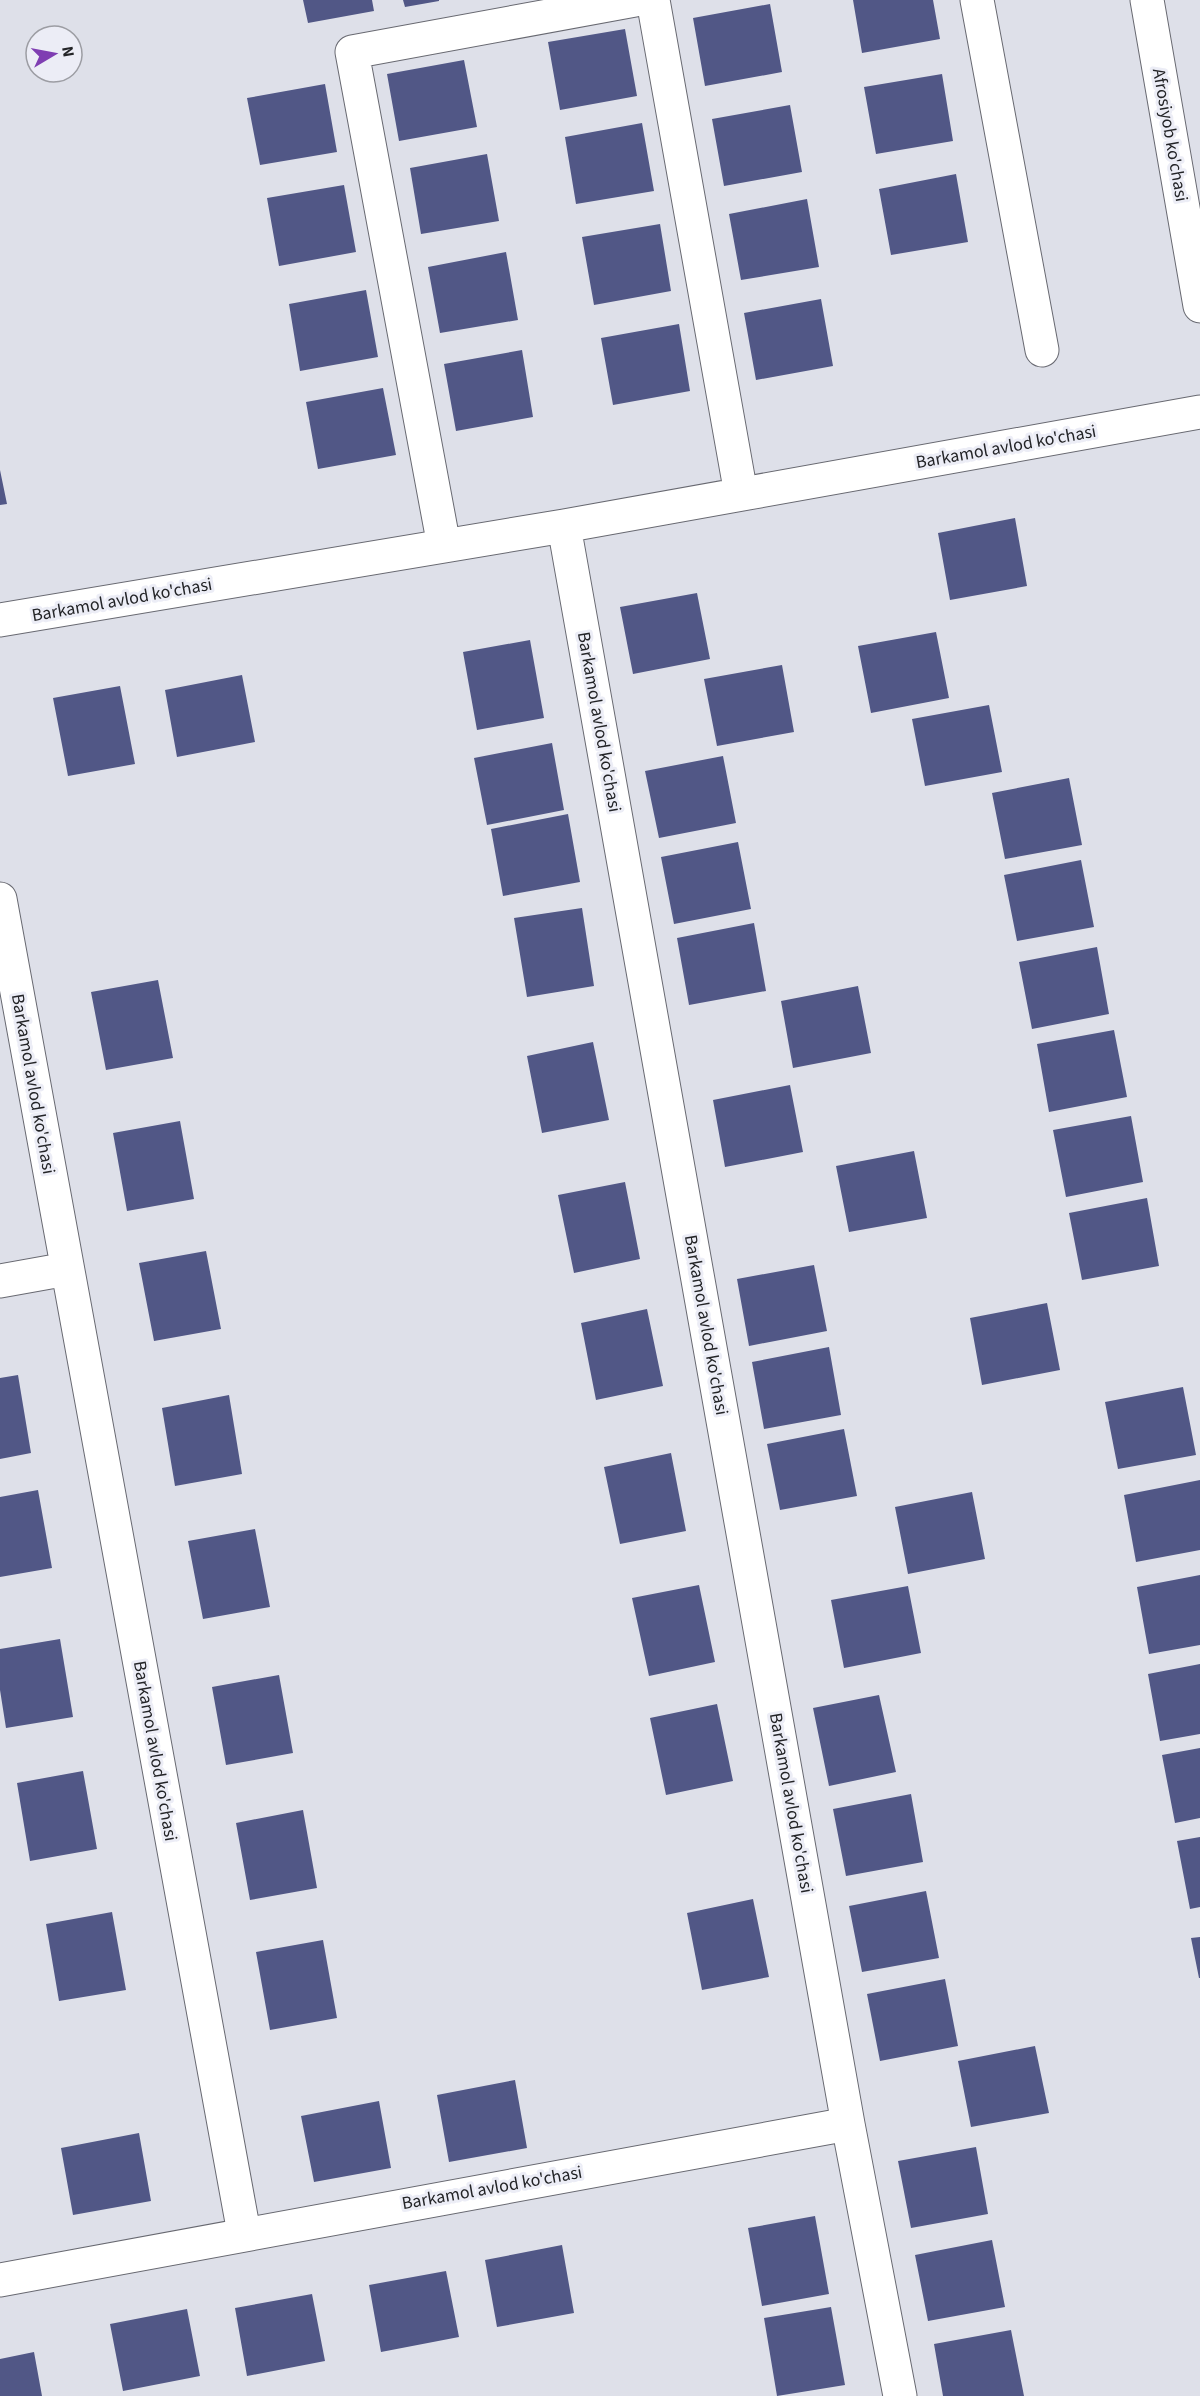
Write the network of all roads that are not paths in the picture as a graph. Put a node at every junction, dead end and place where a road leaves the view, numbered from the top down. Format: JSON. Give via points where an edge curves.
{"nodes":[{"id":1,"x":635,"y":0,"type":"edge"},
{"id":2,"x":653,"y":0,"type":"edge"},
{"id":3,"x":977,"y":0,"type":"edge"},
{"id":4,"x":1147,"y":0,"type":"edge"},
{"id":5,"x":1200,"y":306,"type":"edge"},
{"id":6,"x":1042,"y":350,"type":"dead end"},
{"id":7,"x":1200,"y":412,"type":"edge"},
{"id":8,"x":741,"y":494,"type":"junction"},
{"id":9,"x":564,"y":526,"type":"junction"},
{"id":10,"x":444,"y":546,"type":"junction"},
{"id":11,"x":0,"y":620,"type":"edge"},
{"id":12,"x":0,"y":898,"type":"edge"},
{"id":13,"x":67,"y":1269,"type":"junction"},
{"id":14,"x":0,"y":1281,"type":"edge"},
{"id":15,"x":848,"y":2124,"type":"junction"},
{"id":16,"x":244,"y":2233,"type":"junction"},
{"id":17,"x":0,"y":2280,"type":"edge"},
{"id":18,"x":900,"y":2396,"type":"edge"}],
"edges":[{"from":1,"to":10,"type":"street","via":[[352,52]]},
{"from":2,"to":8,"type":"street"},
{"from":3,"to":6,"type":"street"},
{"from":4,"to":5,"type":"street","name":"Afrosiyob ko'chasi"},
{"from":7,"to":8,"type":"street","name":"Barkamol avlod ko'chasi"},
{"from":8,"to":9,"type":"street","name":"Barkamol avlod ko'chasi"},
{"from":9,"to":10,"type":"street","name":"Barkamol avlod ko'chasi"},
{"from":9,"to":15,"type":"street","name":"Barkamol avlod ko'chasi"},
{"from":10,"to":11,"type":"street","name":"Barkamol avlod ko'chasi"},
{"from":12,"to":13,"type":"street","name":"Barkamol avlod ko'chasi"},
{"from":13,"to":14,"type":"street"},
{"from":13,"to":16,"type":"street","name":"Barkamol avlod ko'chasi"},
{"from":15,"to":16,"type":"street","name":"Barkamol avlod ko'chasi"},
{"from":15,"to":18,"type":"street","name":"Barkamol avlod ko'chasi"},
{"from":16,"to":17,"type":"street","name":"Barkamol avlod ko'chasi"}]}
